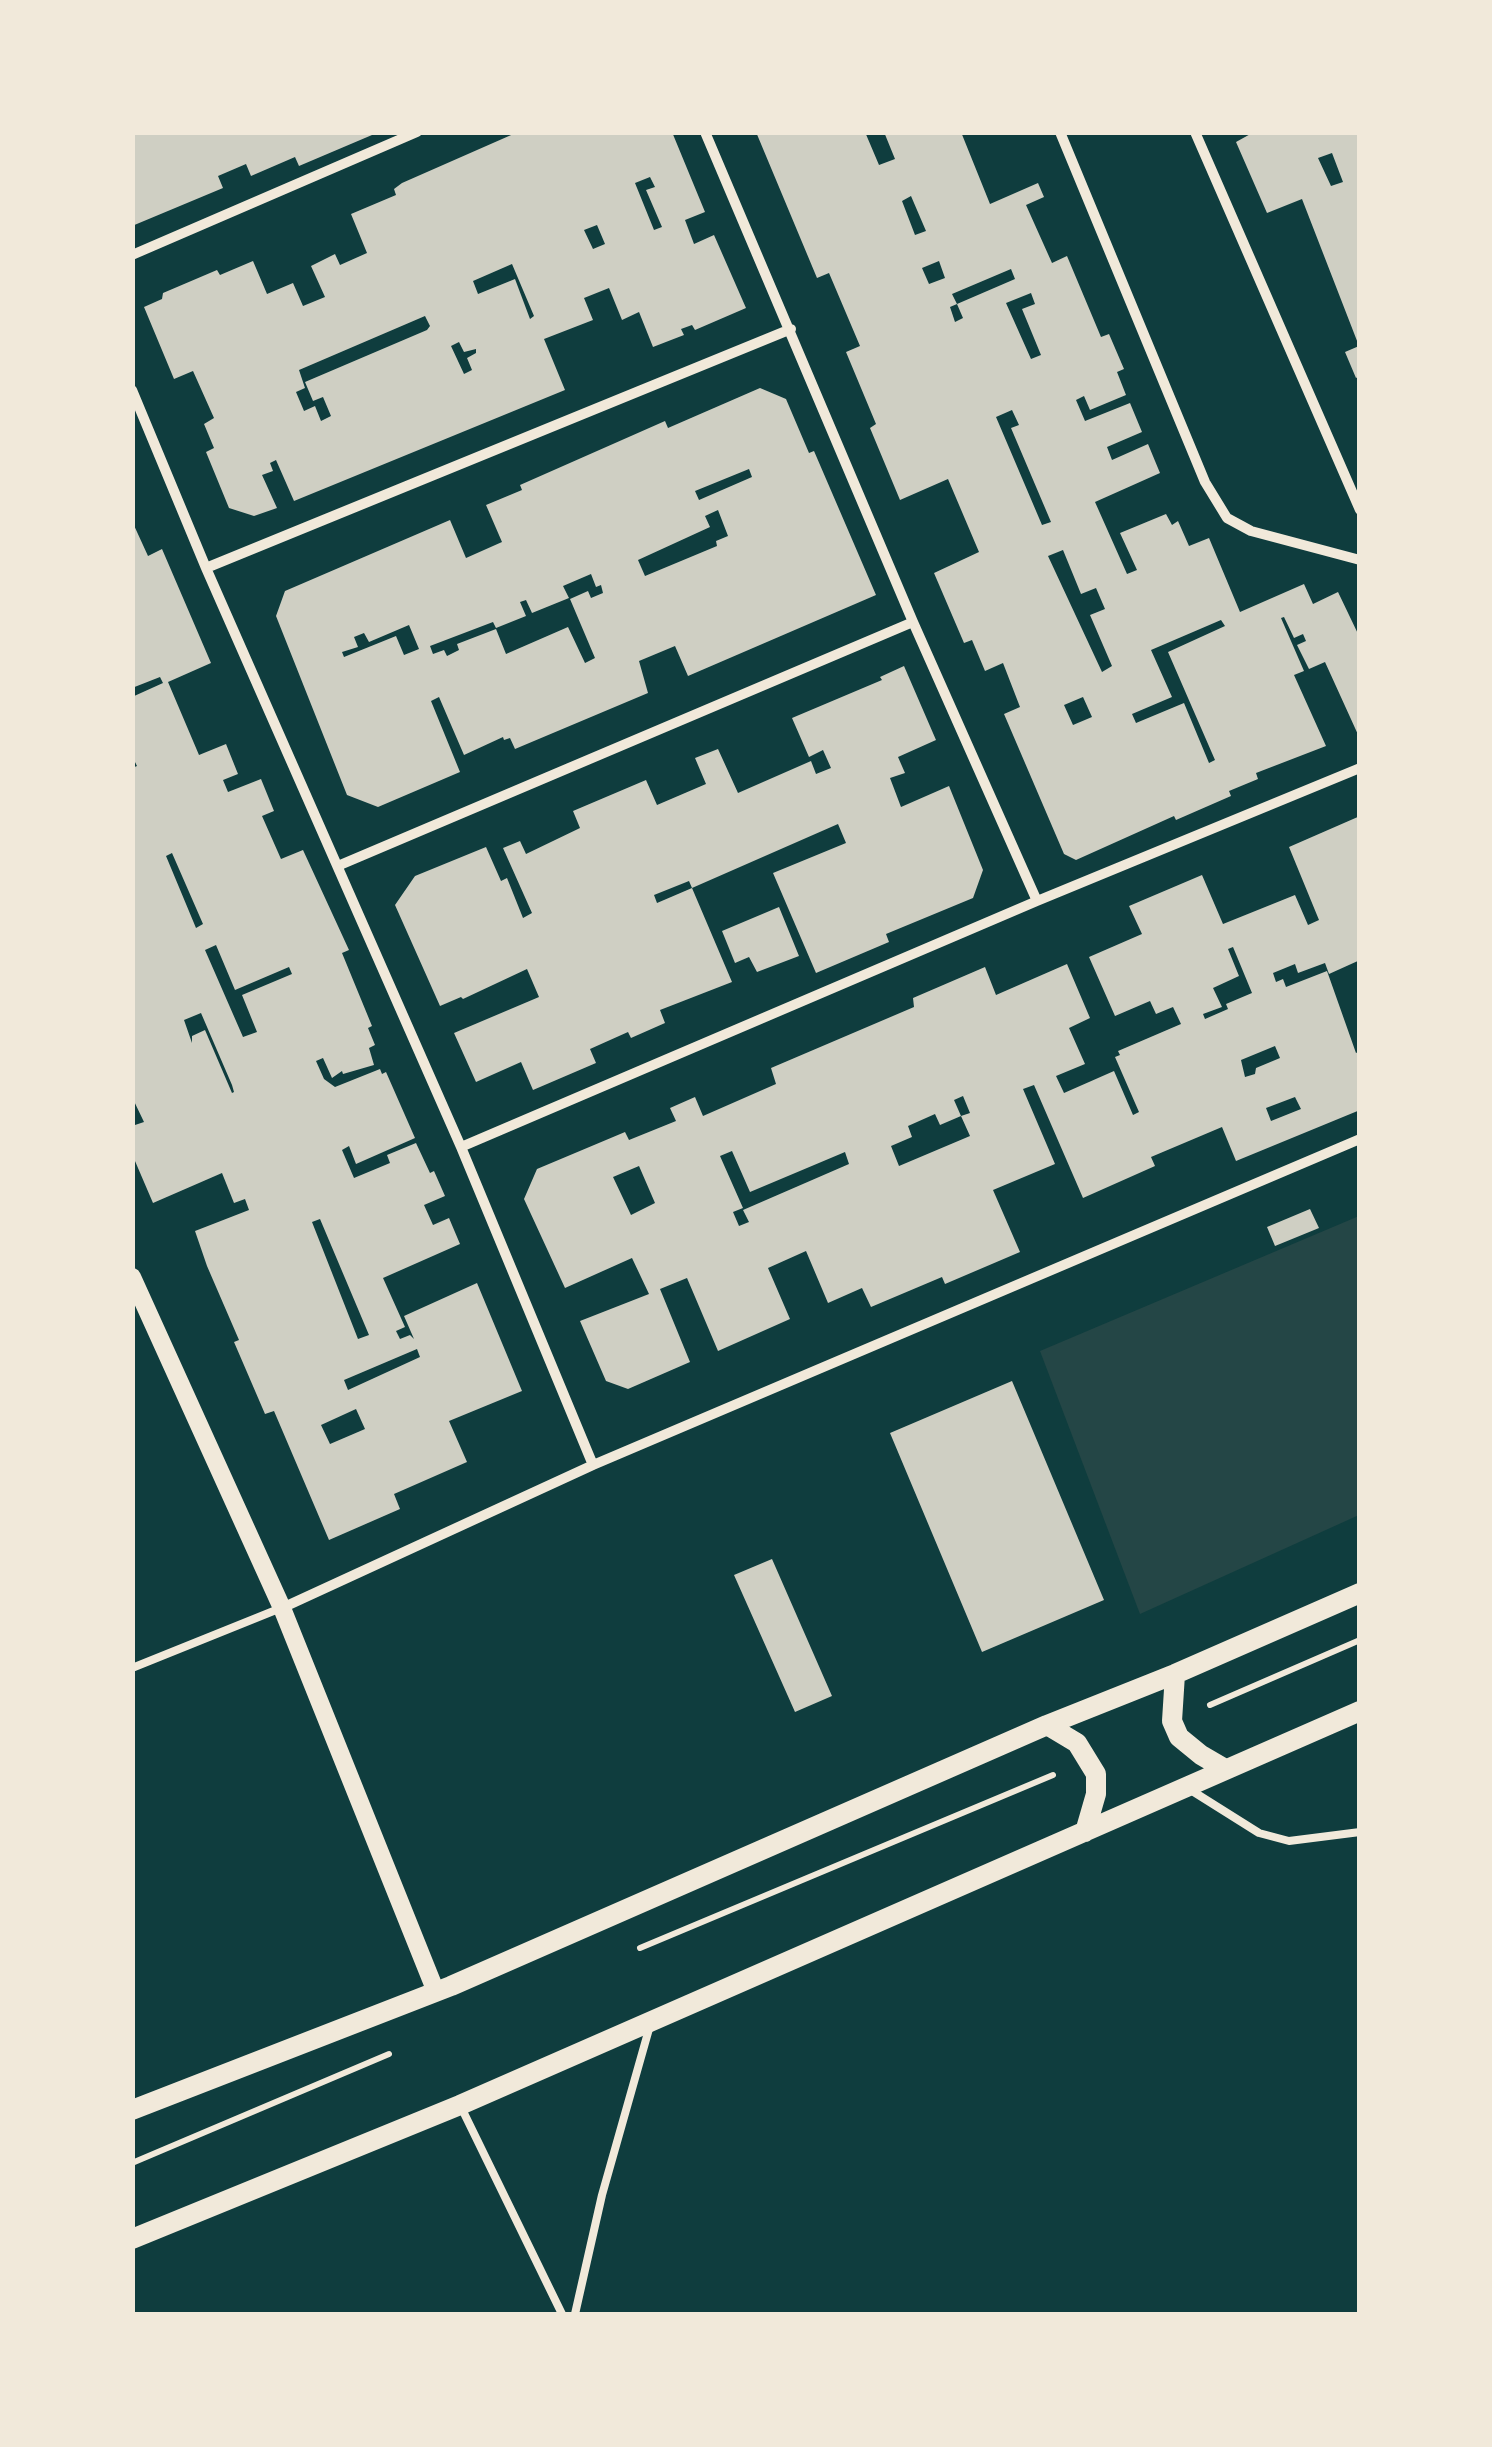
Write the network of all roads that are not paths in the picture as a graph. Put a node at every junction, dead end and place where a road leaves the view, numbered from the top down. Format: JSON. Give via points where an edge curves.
{"nodes":[{"id":1,"x":417,"y":132,"type":"edge"},
{"id":2,"x":706,"y":132,"type":"edge"},
{"id":3,"x":1060,"y":132,"type":"edge"},
{"id":4,"x":1195,"y":132,"type":"edge"},
{"id":5,"x":132,"y":255,"type":"edge"},
{"id":6,"x":792,"y":329,"type":"junction"},
{"id":7,"x":132,"y":390,"type":"edge"},
{"id":8,"x":1360,"y":510,"type":"edge"},
{"id":9,"x":1360,"y":560,"type":"edge"},
{"id":10,"x":206,"y":568,"type":"junction"},
{"id":11,"x":914,"y":622,"type":"junction"},
{"id":12,"x":1360,"y":768,"type":"edge"},
{"id":13,"x":340,"y":866,"type":"junction"},
{"id":14,"x":1038,"y":900,"type":"junction"},
{"id":15,"x":1360,"y":1138,"type":"edge"},
{"id":16,"x":461,"y":1147,"type":"junction"},
{"id":17,"x":132,"y":1277,"type":"edge"},
{"id":18,"x":593,"y":1465,"type":"junction"},
{"id":19,"x":1360,"y":1593,"type":"edge"},
{"id":20,"x":282,"y":1608,"type":"junction"},
{"id":21,"x":132,"y":1668,"type":"edge"},
{"id":22,"x":1175,"y":1674,"type":"junction"},
{"id":23,"x":1360,"y":1711,"type":"edge"},
{"id":24,"x":1046,"y":1725,"type":"junction"},
{"id":25,"x":1225,"y":1769,"type":"junction"},
{"id":26,"x":1185,"y":1787,"type":"junction"},
{"id":27,"x":1085,"y":1832,"type":"junction"},
{"id":28,"x":1360,"y":1832,"type":"edge"},
{"id":29,"x":436,"y":1992,"type":"junction"},
{"id":30,"x":651,"y":2022,"type":"junction"},
{"id":31,"x":460,"y":2105,"type":"junction"},
{"id":32,"x":132,"y":2110,"type":"edge"},
{"id":33,"x":132,"y":2239,"type":"edge"},
{"id":34,"x":562,"y":2314,"type":"edge"},
{"id":35,"x":575,"y":2314,"type":"edge"}],
"edges":[{"from":1,"to":5,"type":"street"},
{"from":2,"to":6,"type":"street"},
{"from":3,"to":9,"type":"street","via":[[1205,482],[1227,518],[1251,531]]},
{"from":4,"to":8,"type":"street"},
{"from":6,"to":10,"type":"street"},
{"from":6,"to":11,"type":"street"},
{"from":7,"to":10,"type":"street"},
{"from":10,"to":13,"type":"street"},
{"from":11,"to":13,"type":"street"},
{"from":11,"to":14,"type":"street"},
{"from":12,"to":14,"type":"street"},
{"from":13,"to":16,"type":"street"},
{"from":14,"to":16,"type":"street"},
{"from":15,"to":18,"type":"street"},
{"from":16,"to":18,"type":"street"},
{"from":17,"to":20,"type":"street"},
{"from":18,"to":20,"type":"street"},
{"from":19,"to":22,"type":"main road"},
{"from":20,"to":21,"type":"lane"},
{"from":20,"to":29,"type":"street"},
{"from":22,"to":24,"type":"main road"},
{"from":22,"to":25,"type":"main road","via":[[1172,1721],[1180,1737]]},
{"from":23,"to":25,"type":"main road"},
{"from":24,"to":27,"type":"main road","via":[[1076,1744],[1096,1774]]},
{"from":24,"to":29,"type":"main road"},
{"from":25,"to":26,"type":"main road"},
{"from":26,"to":27,"type":"main road"},
{"from":26,"to":28,"type":"lane","via":[[1259,1833],[1289,1841]]},
{"from":27,"to":30,"type":"main road"},
{"from":29,"to":32,"type":"main road"},
{"from":30,"to":31,"type":"main road"},
{"from":30,"to":35,"type":"lane"},
{"from":31,"to":33,"type":"main road"},
{"from":31,"to":34,"type":"lane"}]}
